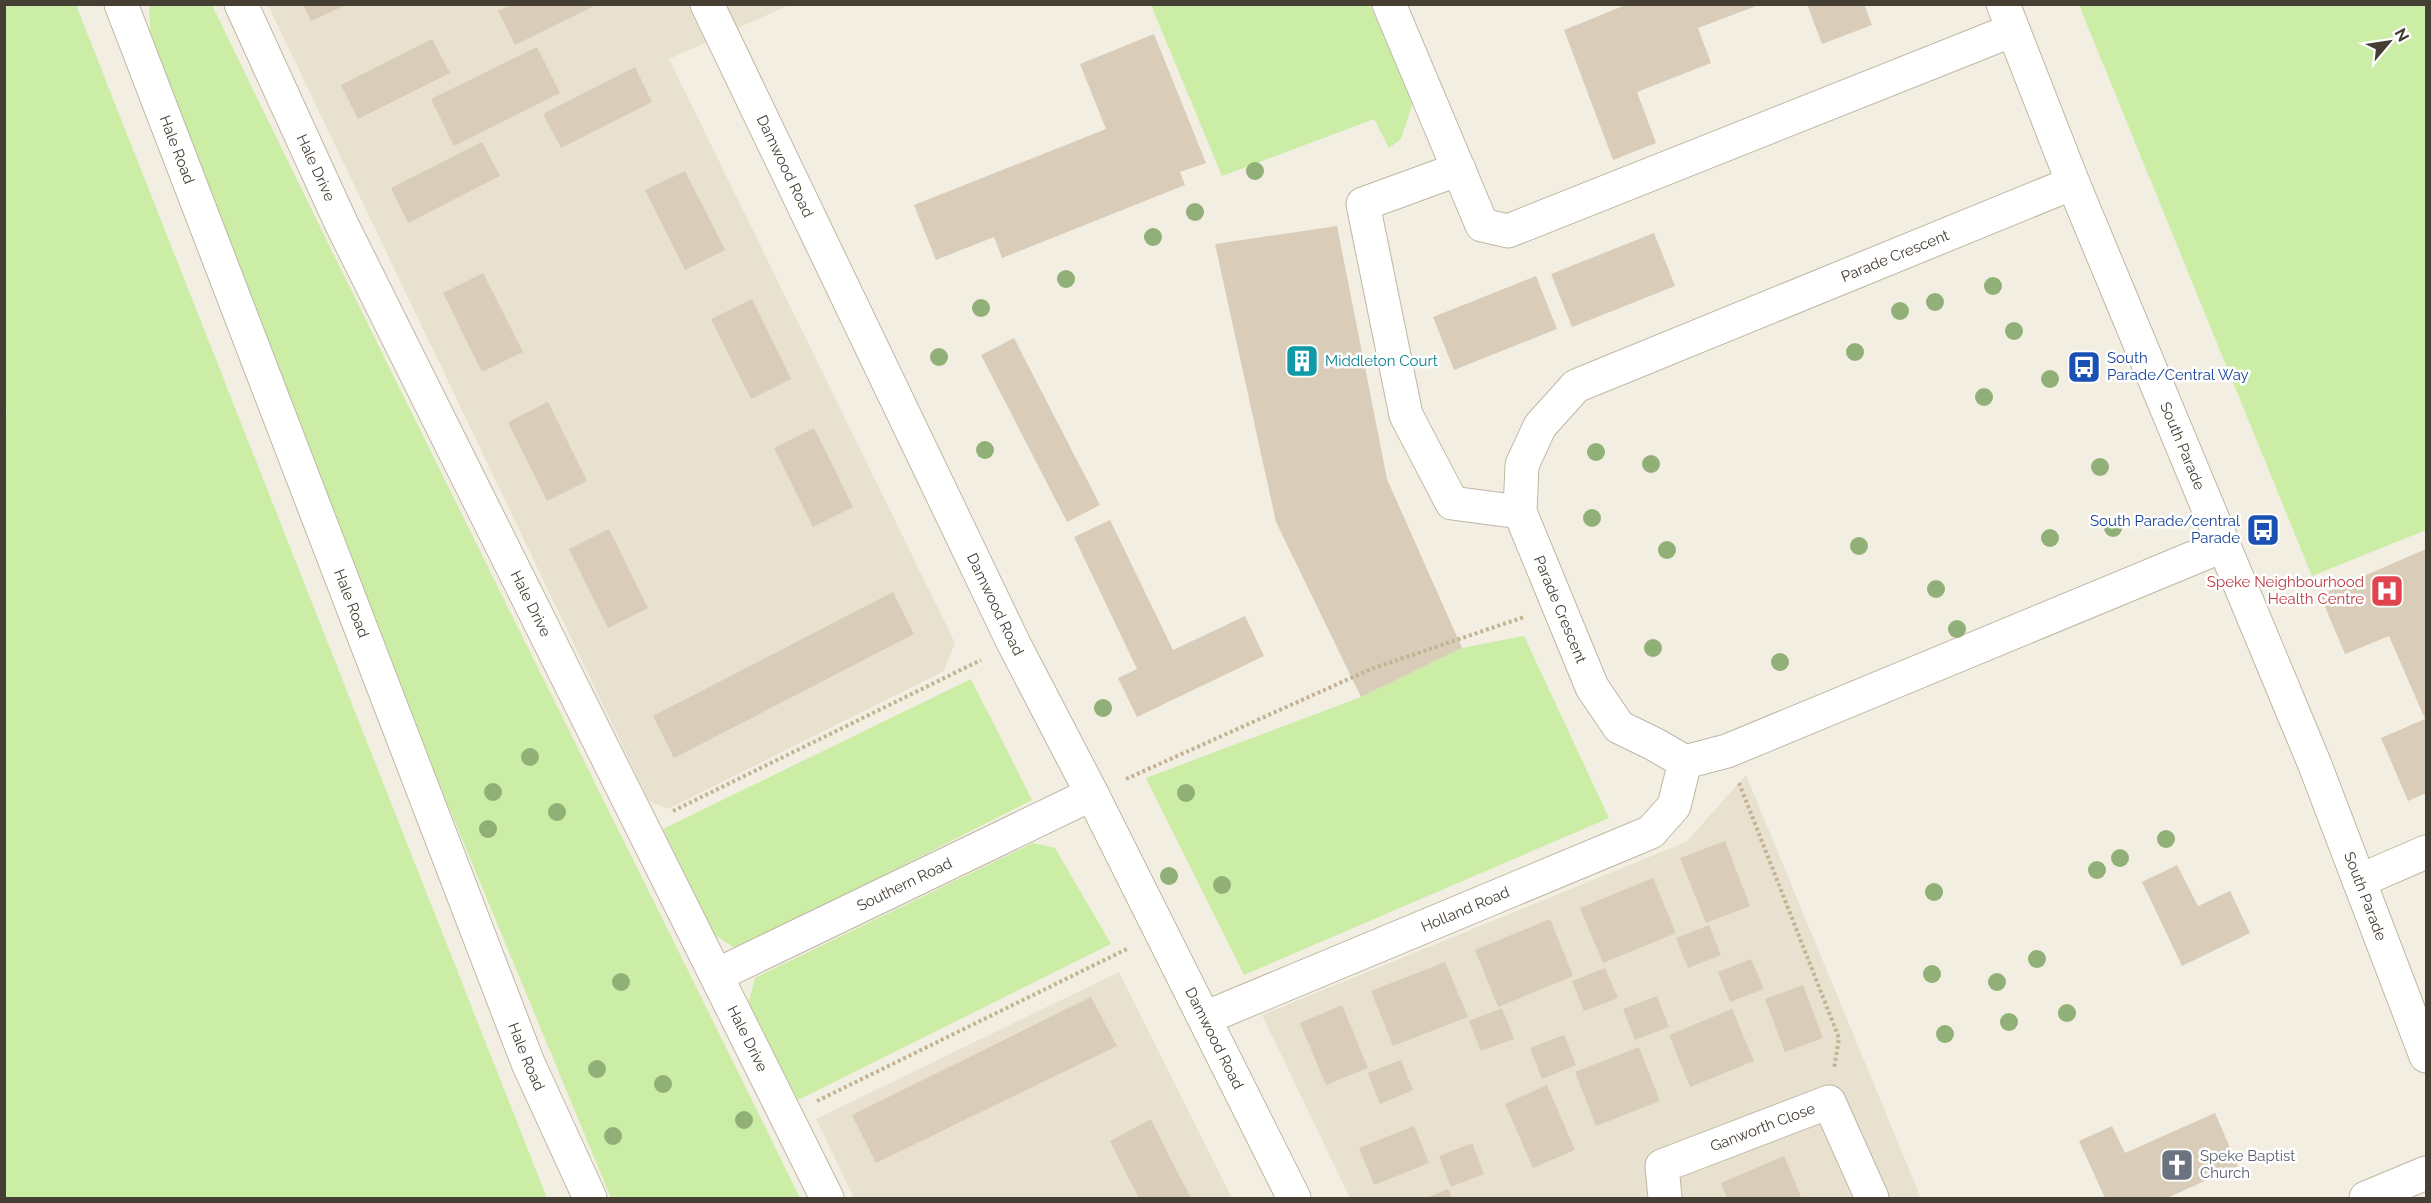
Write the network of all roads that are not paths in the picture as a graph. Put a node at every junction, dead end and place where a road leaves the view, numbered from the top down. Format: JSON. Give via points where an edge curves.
{"nodes":[{"id":1,"x":121,"y":4,"type":"edge"},
{"id":2,"x":241,"y":4,"type":"edge"},
{"id":3,"x":1389,"y":4,"type":"edge"},
{"id":4,"x":717,"y":7,"type":"edge"},
{"id":5,"x":2008,"y":17,"type":"edge"},
{"id":6,"x":1459,"y":170,"type":"junction"},
{"id":7,"x":2073,"y":183,"type":"junction"},
{"id":8,"x":1520,"y":512,"type":"junction"},
{"id":9,"x":2223,"y":546,"type":"junction"},
{"id":10,"x":1685,"y":762,"type":"junction"},
{"id":11,"x":1092,"y":794,"type":"junction"},
{"id":12,"x":2427,"y":852,"type":"edge"},
{"id":13,"x":2359,"y":881,"type":"junction"},
{"id":14,"x":717,"y":975,"type":"junction"},
{"id":15,"x":1205,"y":1018,"type":"junction"},
{"id":16,"x":2427,"y":1056,"type":"edge"},
{"id":17,"x":2427,"y":1173,"type":"edge"},
{"id":18,"x":590,"y":1198,"type":"edge"},
{"id":19,"x":827,"y":1198,"type":"edge"},
{"id":20,"x":1294,"y":1198,"type":"edge"},
{"id":21,"x":1665,"y":1198,"type":"edge"},
{"id":22,"x":1872,"y":1198,"type":"edge"},
{"id":23,"x":2366,"y":1198,"type":"edge"}],
"edges":[{"from":1,"to":18,"type":"street","name":"Hale Road","via":[[528,1063]]},
{"from":2,"to":14,"type":"street","name":"Hale Drive","via":[[342,225]]},
{"from":3,"to":6,"type":"street"},
{"from":4,"to":11,"type":"street","name":"Damwood Road","via":[[1014,644]]},
{"from":5,"to":6,"type":"street","via":[[1508,231],[1482,225]]},
{"from":5,"to":7,"type":"street","name":"South Parade"},
{"from":6,"to":8,"type":"street","via":[[1363,204],[1406,415],[1452,503]]},
{"from":7,"to":8,"type":"street","name":"Parade Crescent","via":[[1576,386],[1540,426],[1522,465]]},
{"from":7,"to":9,"type":"street","name":"South Parade"},
{"from":8,"to":10,"type":"street","name":"Parade Crescent","via":[[1592,687],[1619,727]]},
{"from":9,"to":10,"type":"street","via":[[1726,751]]},
{"from":9,"to":13,"type":"street","name":"South Parade"},
{"from":10,"to":15,"type":"street","name":"Holland Road","via":[[1674,806],[1651,832]]},
{"from":11,"to":14,"type":"street","name":"Southern Road"},
{"from":11,"to":15,"type":"street","name":"Damwood Road"},
{"from":12,"to":13,"type":"street"},
{"from":13,"to":16,"type":"street","name":"South Parade"},
{"from":14,"to":19,"type":"street","name":"Hale Drive"},
{"from":15,"to":20,"type":"street","name":"Damwood Road"},
{"from":17,"to":23,"type":"street"},
{"from":21,"to":22,"type":"street","name":"Ganworth Close","via":[[1662,1166],[1829,1102]]}]}
